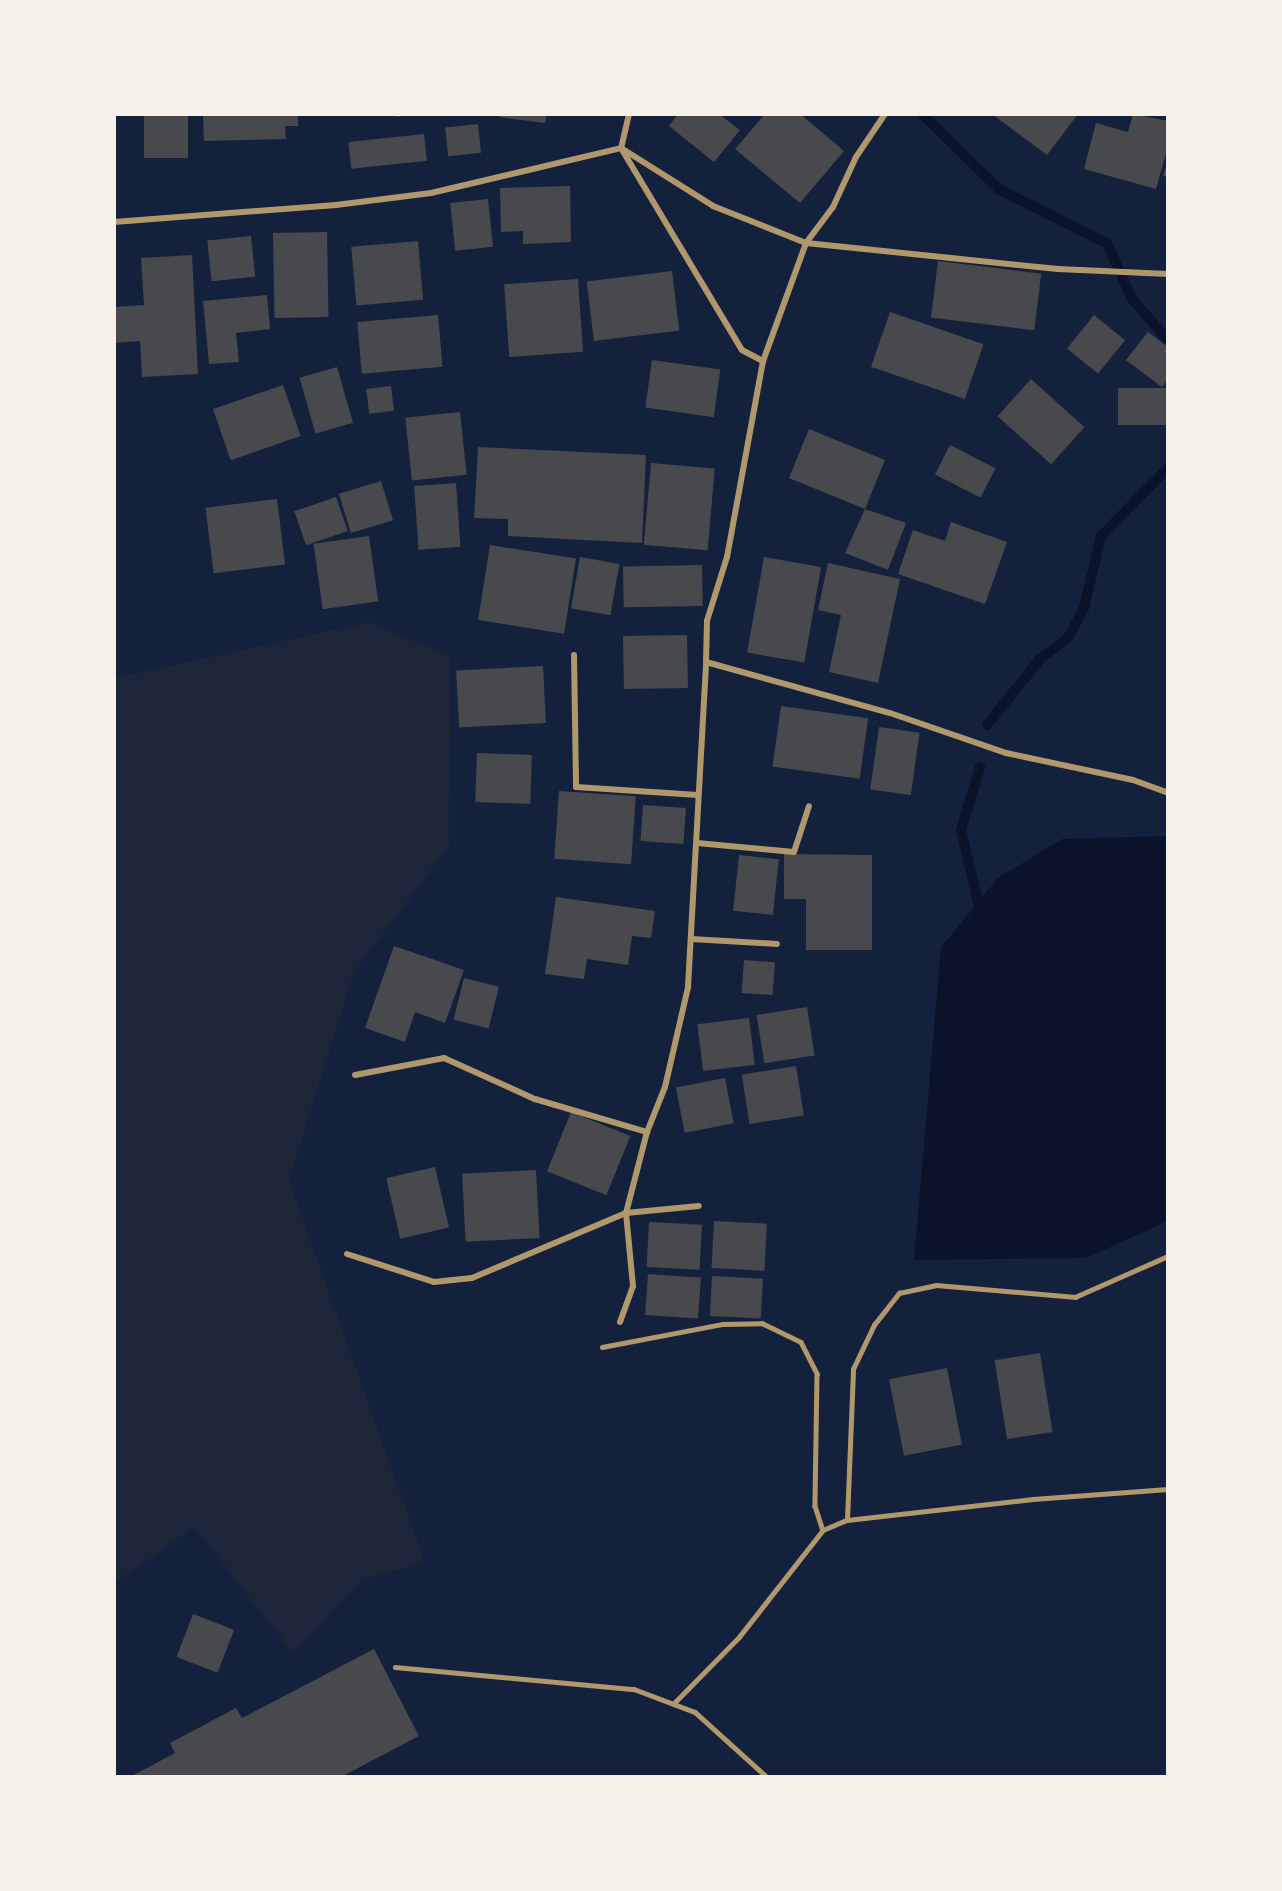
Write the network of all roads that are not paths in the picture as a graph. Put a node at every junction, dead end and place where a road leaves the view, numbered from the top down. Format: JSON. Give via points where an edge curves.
{"nodes":[{"id":1,"x":629,"y":114,"type":"edge"},
{"id":2,"x":885,"y":114,"type":"edge"},
{"id":3,"x":621,"y":148,"type":"junction"},
{"id":4,"x":114,"y":222,"type":"edge"},
{"id":5,"x":806,"y":243,"type":"junction"},
{"id":6,"x":1168,"y":274,"type":"edge"},
{"id":7,"x":763,"y":361,"type":"junction"},
{"id":8,"x":574,"y":655,"type":"dead end"},
{"id":9,"x":706,"y":662,"type":"junction"},
{"id":10,"x":1168,"y":793,"type":"edge"},
{"id":11,"x":698,"y":795,"type":"junction"},
{"id":12,"x":809,"y":806,"type":"dead end"},
{"id":13,"x":697,"y":843,"type":"junction"},
{"id":14,"x":691,"y":939,"type":"junction"},
{"id":15,"x":777,"y":944,"type":"dead end"},
{"id":16,"x":355,"y":1075,"type":"dead end"},
{"id":17,"x":647,"y":1132,"type":"junction"},
{"id":18,"x":699,"y":1206,"type":"dead end"},
{"id":19,"x":626,"y":1214,"type":"junction"},
{"id":20,"x":347,"y":1254,"type":"dead end"},
{"id":21,"x":1168,"y":1256,"type":"edge"},
{"id":22,"x":620,"y":1322,"type":"dead end"},
{"id":23,"x":603,"y":1347,"type":"dead end"},
{"id":24,"x":1168,"y":1489,"type":"edge"},
{"id":25,"x":848,"y":1520,"type":"junction"},
{"id":26,"x":823,"y":1530,"type":"junction"},
{"id":27,"x":395,"y":1667,"type":"dead end"},
{"id":28,"x":675,"y":1702,"type":"junction"},
{"id":29,"x":768,"y":1777,"type":"edge"}],
"edges":[{"from":1,"to":3,"type":"street"},
{"from":2,"to":5,"type":"street","via":[[856,157],[833,207]]},
{"from":3,"to":4,"type":"street","via":[[431,193],[336,206]]},
{"from":3,"to":5,"type":"street","via":[[713,206]]},
{"from":3,"to":7,"type":"street","via":[[742,350]]},
{"from":5,"to":6,"type":"street"},
{"from":5,"to":7,"type":"street"},
{"from":7,"to":9,"type":"street","via":[[727,557],[707,621]]},
{"from":8,"to":11,"type":"street","via":[[576,787]]},
{"from":9,"to":10,"type":"street","via":[[890,713],[1006,753],[1133,780]]},
{"from":9,"to":11,"type":"street"},
{"from":11,"to":13,"type":"street"},
{"from":12,"to":13,"type":"street","via":[[794,852]]},
{"from":13,"to":14,"type":"street"},
{"from":14,"to":15,"type":"street"},
{"from":14,"to":17,"type":"street","via":[[686,998],[665,1087]]},
{"from":16,"to":17,"type":"street","via":[[444,1058],[535,1099]]},
{"from":17,"to":19,"type":"street"},
{"from":18,"to":19,"type":"street"},
{"from":19,"to":20,"type":"street","via":[[472,1278],[435,1282]]},
{"from":19,"to":22,"type":"street","via":[[633,1286]]},
{"from":21,"to":25,"type":"lane","via":[[1075,1297],[936,1285],[899,1293],[874,1325],[853,1369]]},
{"from":23,"to":26,"type":"lane","via":[[723,1324],[762,1323],[801,1342],[817,1374],[815,1506]]},
{"from":24,"to":25,"type":"lane","via":[[1033,1499]]},
{"from":25,"to":26,"type":"lane"},
{"from":26,"to":28,"type":"lane","via":[[739,1637]]},
{"from":27,"to":28,"type":"lane","via":[[634,1689]]},
{"from":28,"to":29,"type":"lane","via":[[695,1712]]}]}
